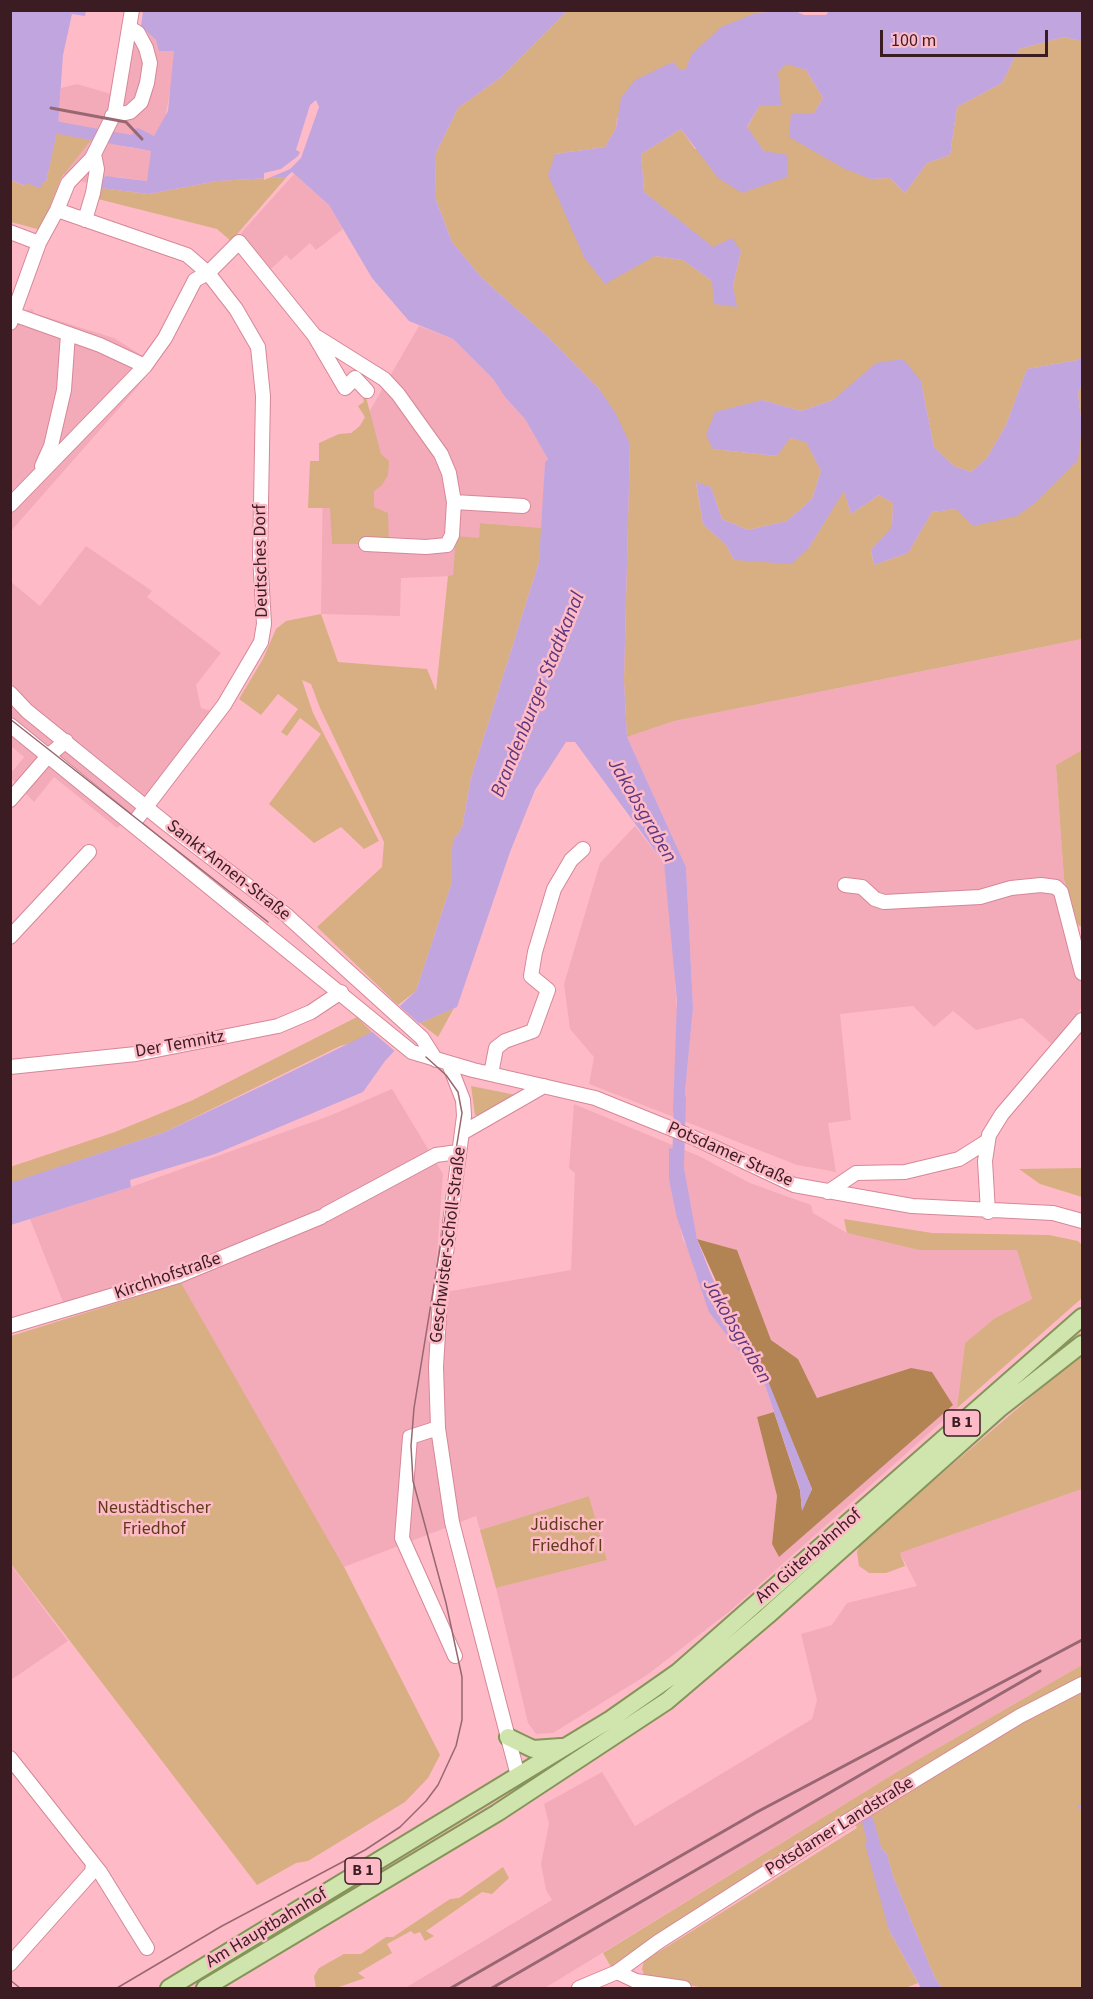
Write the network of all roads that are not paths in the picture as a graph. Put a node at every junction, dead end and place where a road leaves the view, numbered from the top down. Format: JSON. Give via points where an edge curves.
{"nodes":[{"id":1,"x":132,"y":10,"type":"edge"},
{"id":2,"x":130,"y":28,"type":"junction"},
{"id":3,"x":111,"y":119,"type":"junction"},
{"id":4,"x":95,"y":151,"type":"junction"},
{"id":5,"x":57,"y":210,"type":"junction"},
{"id":6,"x":85,"y":220,"type":"junction"},
{"id":7,"x":10,"y":232,"type":"edge"},
{"id":8,"x":39,"y":243,"type":"junction"},
{"id":9,"x":208,"y":273,"type":"junction"},
{"id":10,"x":11,"y":316,"type":"edge"},
{"id":11,"x":68,"y":334,"type":"junction"},
{"id":12,"x":314,"y":335,"type":"junction"},
{"id":13,"x":145,"y":366,"type":"junction"},
{"id":14,"x":360,"y":373,"type":"junction"},
{"id":15,"x":368,"y":391,"type":"dead end"},
{"id":16,"x":39,"y":474,"type":"junction"},
{"id":17,"x":454,"y":502,"type":"junction"},
{"id":18,"x":10,"y":505,"type":"edge"},
{"id":19,"x":523,"y":506,"type":"dead end"},
{"id":20,"x":366,"y":544,"type":"dead end"},
{"id":21,"x":10,"y":693,"type":"edge"},
{"id":22,"x":10,"y":725,"type":"edge"},
{"id":23,"x":66,"y":741,"type":"junction"},
{"id":24,"x":48,"y":756,"type":"junction"},
{"id":25,"x":10,"y":800,"type":"edge"},
{"id":26,"x":147,"y":807,"type":"junction"},
{"id":27,"x":133,"y":824,"type":"junction"},
{"id":28,"x":583,"y":849,"type":"dead end"},
{"id":29,"x":89,"y":852,"type":"dead end"},
{"id":30,"x":845,"y":885,"type":"dead end"},
{"id":31,"x":10,"y":937,"type":"edge"},
{"id":32,"x":1083,"y":973,"type":"edge"},
{"id":33,"x":341,"y":992,"type":"junction"},
{"id":34,"x":1083,"y":1020,"type":"edge"},
{"id":35,"x":443,"y":1062,"type":"junction"},
{"id":36,"x":10,"y":1066,"type":"edge"},
{"id":37,"x":491,"y":1074,"type":"junction"},
{"id":38,"x":543,"y":1086,"type":"junction"},
{"id":39,"x":462,"y":1133,"type":"junction"},
{"id":40,"x":986,"y":1143,"type":"junction"},
{"id":41,"x":458,"y":1152,"type":"junction"},
{"id":42,"x":828,"y":1192,"type":"junction"},
{"id":43,"x":988,"y":1212,"type":"junction"},
{"id":44,"x":1083,"y":1221,"type":"edge"},
{"id":45,"x":1083,"y":1317,"type":"edge"},
{"id":46,"x":10,"y":1326,"type":"edge"},
{"id":47,"x":1083,"y":1344,"type":"edge"},
{"id":48,"x":438,"y":1428,"type":"junction"},
{"id":49,"x":822,"y":1556,"type":"junction"},
{"id":50,"x":455,"y":1656,"type":"dead end"},
{"id":51,"x":1083,"y":1684,"type":"edge"},
{"id":52,"x":508,"y":1737,"type":"junction"},
{"id":53,"x":573,"y":1742,"type":"junction"},
{"id":54,"x":10,"y":1758,"type":"edge"},
{"id":55,"x":518,"y":1776,"type":"junction"},
{"id":56,"x":524,"y":1797,"type":"junction"},
{"id":57,"x":93,"y":1864,"type":"junction"},
{"id":58,"x":147,"y":1948,"type":"dead end"},
{"id":59,"x":10,"y":1964,"type":"edge"},
{"id":60,"x":617,"y":1972,"type":"junction"},
{"id":61,"x":169,"y":1989,"type":"edge"},
{"id":62,"x":205,"y":1989,"type":"edge"},
{"id":63,"x":579,"y":1989,"type":"edge"},
{"id":64,"x":684,"y":1989,"type":"edge"}],
"edges":[{"from":1,"to":2,"type":"street"},
{"from":2,"to":3,"type":"street"},
{"from":2,"to":3,"type":"street","via":[[138,33],[146,48],[150,63],[147,83],[141,102],[130,112]]},
{"from":3,"to":4,"type":"street"},
{"from":4,"to":5,"type":"street","via":[[68,183]]},
{"from":4,"to":6,"type":"street","via":[[97,168]]},
{"from":5,"to":6,"type":"street","name":"Deutsches Dorf"},
{"from":5,"to":8,"type":"street"},
{"from":6,"to":9,"type":"street","name":"Deutsches Dorf","via":[[187,255]]},
{"from":7,"to":8,"type":"street"},
{"from":8,"to":10,"type":"street"},
{"from":9,"to":12,"type":"street","via":[[239,242]]},
{"from":9,"to":13,"type":"street","via":[[195,280],[165,338]]},
{"from":9,"to":26,"type":"street","name":"Deutsches Dorf","via":[[236,309],[258,347],[263,396],[260,556],[264,620],[261,642],[244,674]]},
{"from":10,"to":11,"type":"street"},
{"from":11,"to":13,"type":"street"},
{"from":11,"to":16,"type":"street","via":[[61,403],[51,446]]},
{"from":12,"to":14,"type":"street"},
{"from":12,"to":14,"type":"street","via":[[345,388]]},
{"from":13,"to":16,"type":"street"},
{"from":14,"to":15,"type":"street"},
{"from":14,"to":17,"type":"street","via":[[384,380],[398,394],[441,454]]},
{"from":16,"to":18,"type":"street"},
{"from":17,"to":19,"type":"street"},
{"from":17,"to":20,"type":"street","via":[[454,524],[447,545]]},
{"from":21,"to":23,"type":"street","name":"Sankt-Annen-Straße"},
{"from":22,"to":24,"type":"street","name":"Sankt-Annen-Straße"},
{"from":23,"to":24,"type":"street"},
{"from":23,"to":26,"type":"street","name":"Sankt-Annen-Straße"},
{"from":24,"to":25,"type":"street"},
{"from":24,"to":27,"type":"street","name":"Sankt-Annen-Straße"},
{"from":26,"to":27,"type":"street","name":"Deutsches Dorf"},
{"from":26,"to":35,"type":"street","name":"Sankt-Annen-Straße","via":[[285,914],[422,1038]]},
{"from":27,"to":33,"type":"street","name":"Sankt-Annen-Straße"},
{"from":28,"to":37,"type":"street","via":[[571,860],[554,889],[535,952],[531,976],[548,990],[532,1031],[496,1048]]},
{"from":29,"to":31,"type":"street"},
{"from":30,"to":32,"type":"street","via":[[862,887],[884,902],[980,897],[1011,888],[1056,887],[1061,892]]},
{"from":33,"to":35,"type":"street","name":"Sankt-Annen-Straße","via":[[411,1051]]},
{"from":33,"to":36,"type":"street","name":"Der Temnitz","via":[[311,1012],[278,1026],[136,1054]]},
{"from":34,"to":40,"type":"street","via":[[1002,1114]]},
{"from":35,"to":37,"type":"street","name":"Potsdamer Straße"},
{"from":35,"to":39,"type":"street","name":"Geschwister-Scholl-Straße","via":[[465,1107]]},
{"from":37,"to":38,"type":"street","name":"Potsdamer Straße"},
{"from":38,"to":39,"type":"street"},
{"from":38,"to":42,"type":"street","name":"Potsdamer Straße","via":[[596,1098],[692,1137],[764,1173]]},
{"from":39,"to":41,"type":"street","name":"Geschwister-Scholl-Straße"},
{"from":40,"to":42,"type":"street","via":[[959,1159],[905,1172],[856,1173]]},
{"from":40,"to":43,"type":"street"},
{"from":41,"to":46,"type":"street","name":"Kirchhofstraße","via":[[436,1155],[323,1215],[178,1276]]},
{"from":41,"to":48,"type":"street","name":"Geschwister-Scholl-Straße","via":[[440,1299]]},
{"from":42,"to":43,"type":"street","name":"Potsdamer Straße","via":[[912,1206]]},
{"from":43,"to":44,"type":"street","name":"Potsdamer Straße","via":[[1053,1213]]},
{"from":45,"to":49,"type":"main road","name":"Am Güterbahnhof","number":"B 1"},
{"from":47,"to":49,"type":"main road","name":"Am Güterbahnhof"},
{"from":48,"to":50,"type":"street","via":[[410,1437],[402,1538]]},
{"from":48,"to":52,"type":"street","name":"Geschwister-Scholl-Straße","via":[[452,1522]]},
{"from":49,"to":53,"type":"main road","name":"Am Güterbahnhof","number":"B 1","via":[[678,1672]]},
{"from":49,"to":56,"type":"main road","name":"Am Güterbahnhof","number":"B 1","via":[[667,1701]]},
{"from":51,"to":60,"type":"street","name":"Potsdamer Landstraße","via":[[1020,1716],[836,1828]]},
{"from":52,"to":53,"type":"main road","via":[[543,1750]]},
{"from":52,"to":55,"type":"street","name":"Geschwister-Scholl-Straße"},
{"from":53,"to":55,"type":"main road","name":"Am Güterbahnhof","number":"B 1"},
{"from":54,"to":57,"type":"street"},
{"from":55,"to":56,"type":"main road"},
{"from":55,"to":61,"type":"main road","name":"Am Hauptbahnhof","number":"B 1"},
{"from":56,"to":62,"type":"main road","name":"Am Hauptbahnhof","number":"B 1"},
{"from":57,"to":58,"type":"street"},
{"from":57,"to":59,"type":"street","via":[[92,1872]]},
{"from":60,"to":63,"type":"street","name":"Potsdamer Landstraße"},
{"from":60,"to":64,"type":"street","via":[[636,1981]]}]}
